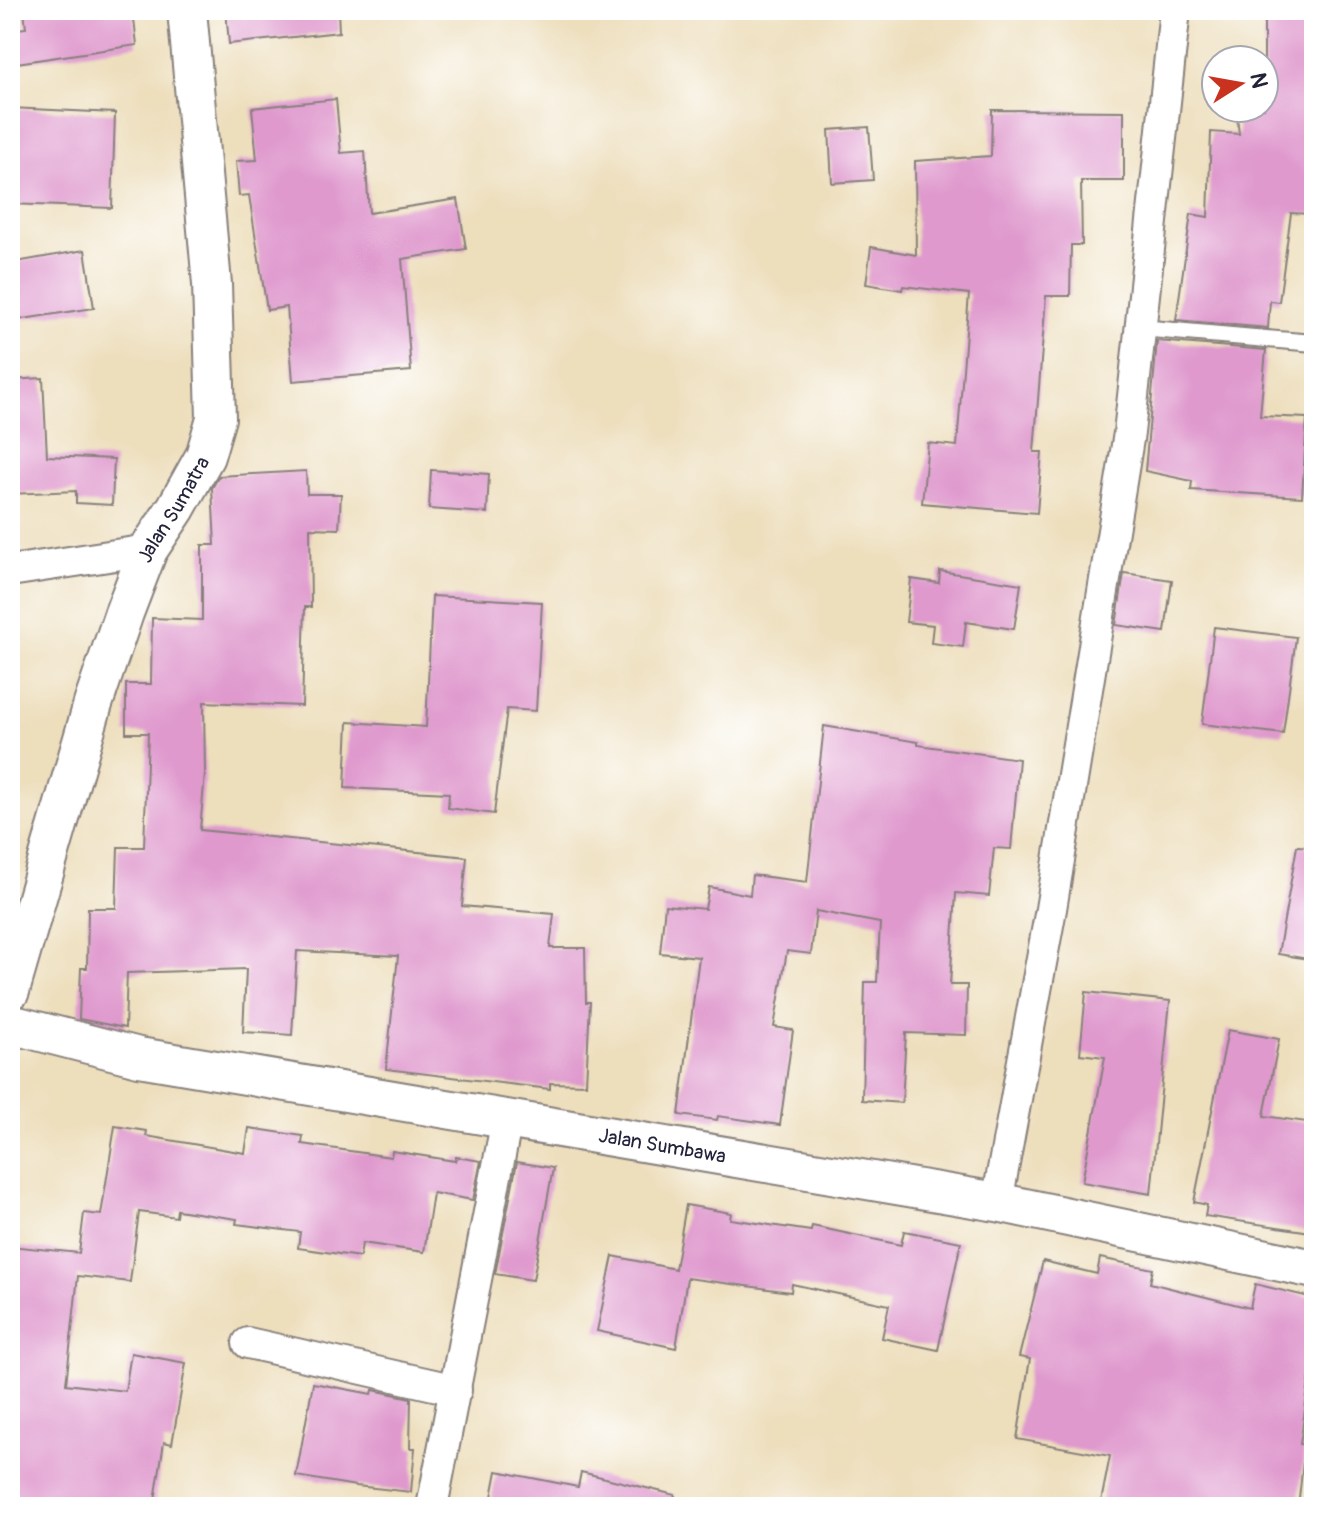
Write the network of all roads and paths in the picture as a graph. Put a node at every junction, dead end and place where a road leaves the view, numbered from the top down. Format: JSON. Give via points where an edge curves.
{"nodes":[{"id":1,"x":187,"y":10,"type":"edge"},
{"id":2,"x":1175,"y":10,"type":"edge"},
{"id":3,"x":1140,"y":328,"type":"junction"},
{"id":4,"x":1314,"y":343,"type":"edge"},
{"id":5,"x":148,"y":550,"type":"junction"},
{"id":6,"x":10,"y":571,"type":"edge"},
{"id":7,"x":10,"y":991,"type":"edge"},
{"id":8,"x":10,"y":1024,"type":"edge"},
{"id":9,"x":507,"y":1119,"type":"junction"},
{"id":10,"x":997,"y":1202,"type":"junction"},
{"id":11,"x":1314,"y":1269,"type":"edge"},
{"id":12,"x":248,"y":1343,"type":"dead end"},
{"id":13,"x":456,"y":1390,"type":"junction"},
{"id":14,"x":432,"y":1507,"type":"edge"}],
"edges":[{"from":1,"to":5,"type":"street","name":"Jalan Sumatra","via":[[212,284],[216,418],[205,456]]},
{"from":2,"to":3,"type":"street"},
{"from":3,"to":4,"type":"lane"},
{"from":3,"to":10,"type":"street","via":[[1129,433],[1054,894]]},
{"from":5,"to":6,"type":"street"},
{"from":5,"to":7,"type":"street","name":"Jalan Sumatra","via":[[93,704]]},
{"from":8,"to":9,"type":"street","name":"Jalan Sumbawa","via":[[139,1057]]},
{"from":9,"to":10,"type":"street","name":"Jalan Sumbawa"},
{"from":9,"to":13,"type":"street"},
{"from":10,"to":11,"type":"street","name":"Jalan Sumbawa"},
{"from":12,"to":13,"type":"street"},
{"from":13,"to":14,"type":"street"}]}
